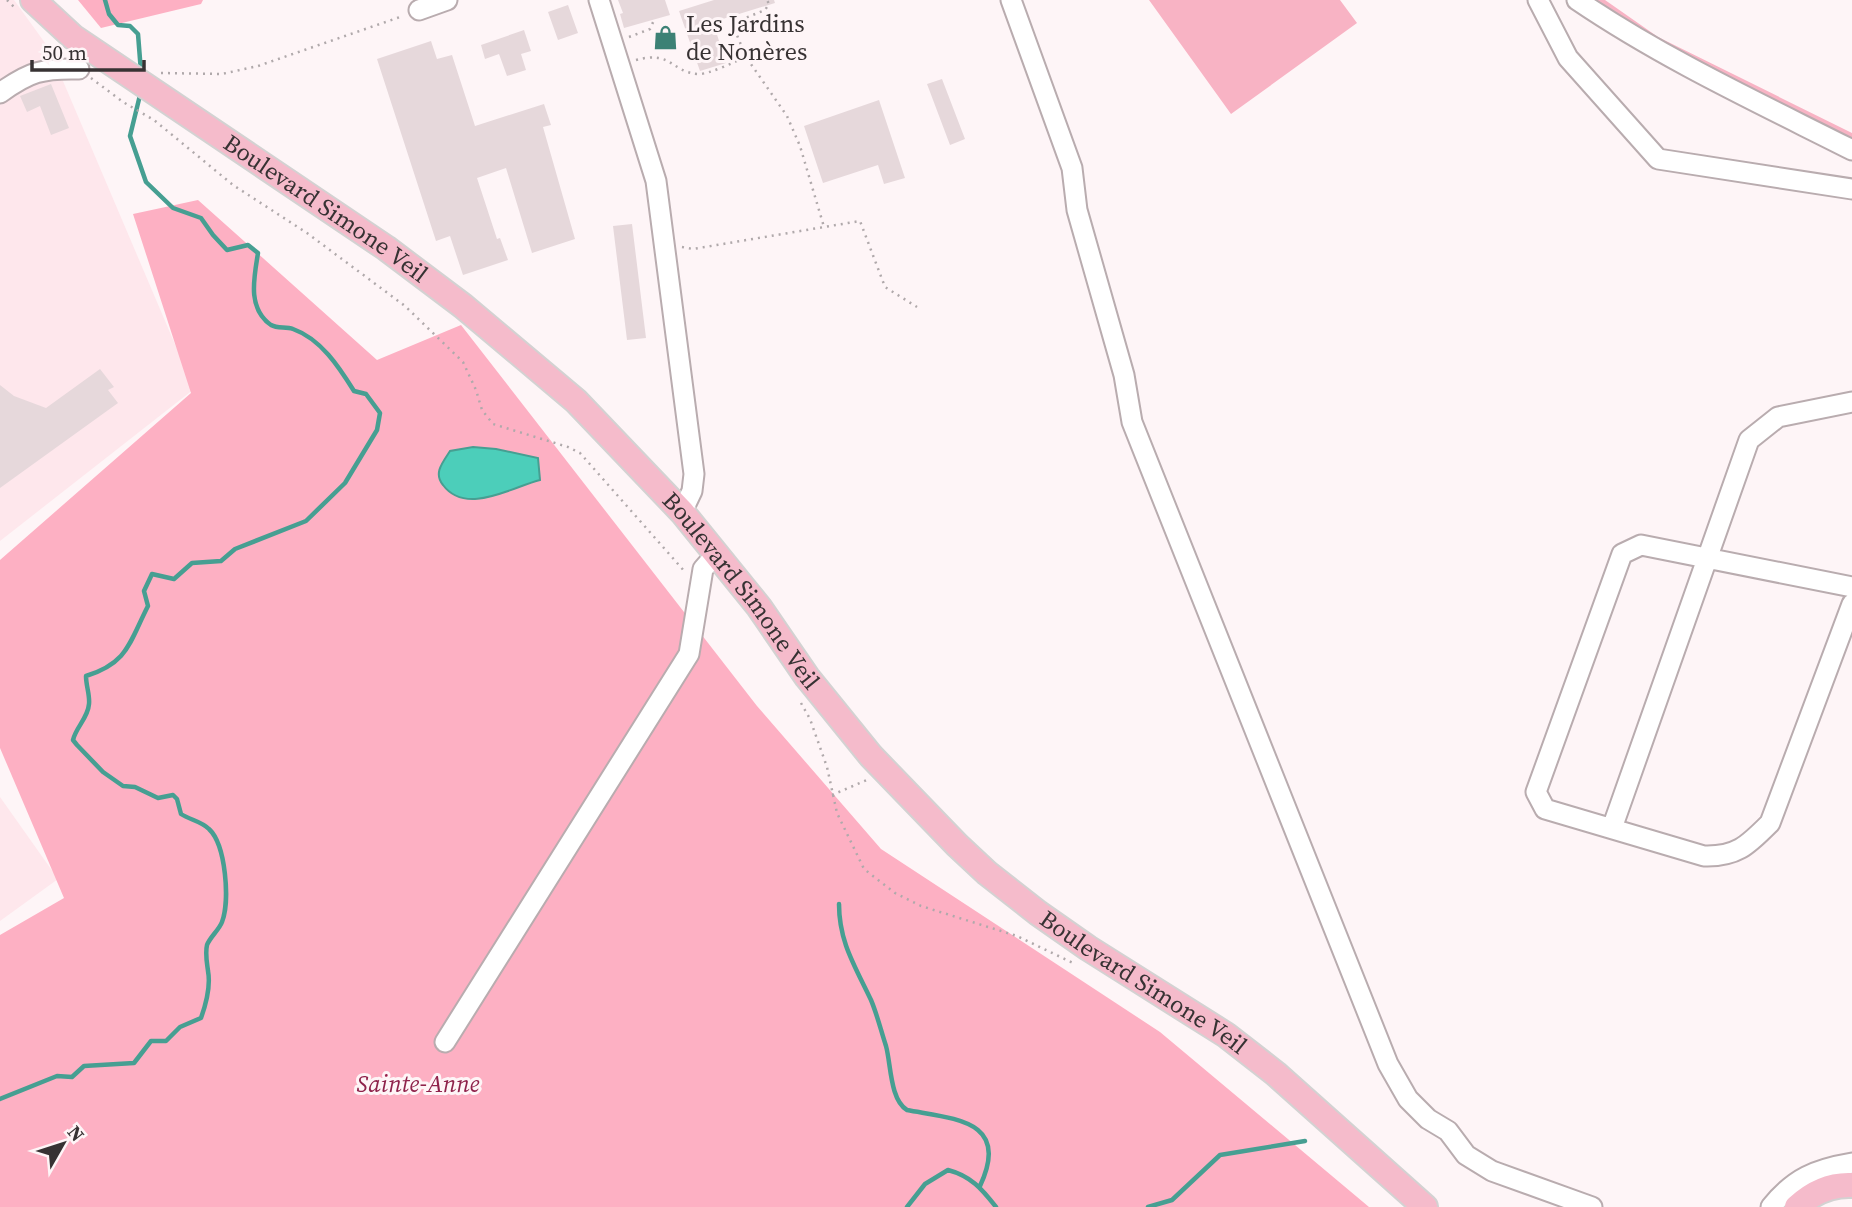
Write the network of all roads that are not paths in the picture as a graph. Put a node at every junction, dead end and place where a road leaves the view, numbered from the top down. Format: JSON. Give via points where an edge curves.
{"nodes":[{"id":1,"x":33,"y":0,"type":"edge"},
{"id":2,"x":447,"y":0,"type":"edge"},
{"id":3,"x":599,"y":0,"type":"edge"},
{"id":4,"x":1011,"y":0,"type":"edge"},
{"id":5,"x":1538,"y":0,"type":"edge"},
{"id":6,"x":1577,"y":0,"type":"edge"},
{"id":7,"x":419,"y":10,"type":"road end"},
{"id":8,"x":79,"y":69,"type":"road end"},
{"id":9,"x":0,"y":93,"type":"edge"},
{"id":10,"x":1852,"y":150,"type":"edge"},
{"id":11,"x":1852,"y":189,"type":"edge"},
{"id":12,"x":1852,"y":402,"type":"edge"},
{"id":13,"x":682,"y":512,"type":"junction"},
{"id":14,"x":1707,"y":558,"type":"junction"},
{"id":15,"x":710,"y":561,"type":"junction"},
{"id":16,"x":1852,"y":587,"type":"edge"},
{"id":17,"x":1852,"y":604,"type":"edge"},
{"id":18,"x":1612,"y":828,"type":"junction"},
{"id":19,"x":445,"y":1042,"type":"dead end"},
{"id":20,"x":1852,"y":1163,"type":"edge"},
{"id":21,"x":1852,"y":1185,"type":"edge"},
{"id":22,"x":1425,"y":1207,"type":"edge"},
{"id":23,"x":1592,"y":1207,"type":"edge"},
{"id":24,"x":1771,"y":1207,"type":"edge"},
{"id":25,"x":1797,"y":1207,"type":"edge"}],
"edges":[{"from":1,"to":13,"type":"main road","name":"Boulevard Simone Veil","via":[[74,37],[386,248],[463,306],[576,401]]},
{"from":2,"to":7,"type":"street"},
{"from":3,"to":13,"type":"street","via":[[656,181],[694,474]]},
{"from":4,"to":23,"type":"street","via":[[1072,169],[1077,209],[1124,375],[1132,422],[1388,1064],[1408,1099],[1448,1131],[1466,1155],[1492,1171]]},
{"from":5,"to":11,"type":"street","via":[[1568,58],[1658,159]]},
{"from":6,"to":10,"type":"street","via":[[1699,73]]},
{"from":8,"to":9,"type":"street","via":[[24,76]]},
{"from":12,"to":14,"type":"street","via":[[1778,417],[1749,440]]},
{"from":13,"to":15,"type":"main road","name":"Boulevard Simone Veil"},
{"from":14,"to":16,"type":"street"},
{"from":14,"to":18,"type":"street"},
{"from":14,"to":18,"type":"street","via":[[1641,545],[1622,554],[1536,792],[1545,809]]},
{"from":15,"to":19,"type":"street","via":[[688,654]]},
{"from":15,"to":22,"type":"main road","name":"Boulevard Simone Veil","via":[[759,607],[807,677],[886,773],[987,873],[1088,948],[1236,1043]]},
{"from":17,"to":18,"type":"street","via":[[1770,823],[1751,842],[1725,857],[1704,856]]},
{"from":20,"to":24,"type":"street","via":[[1824,1168],[1792,1184]]},
{"from":21,"to":25,"type":"main road","via":[[1818,1192]]}]}
